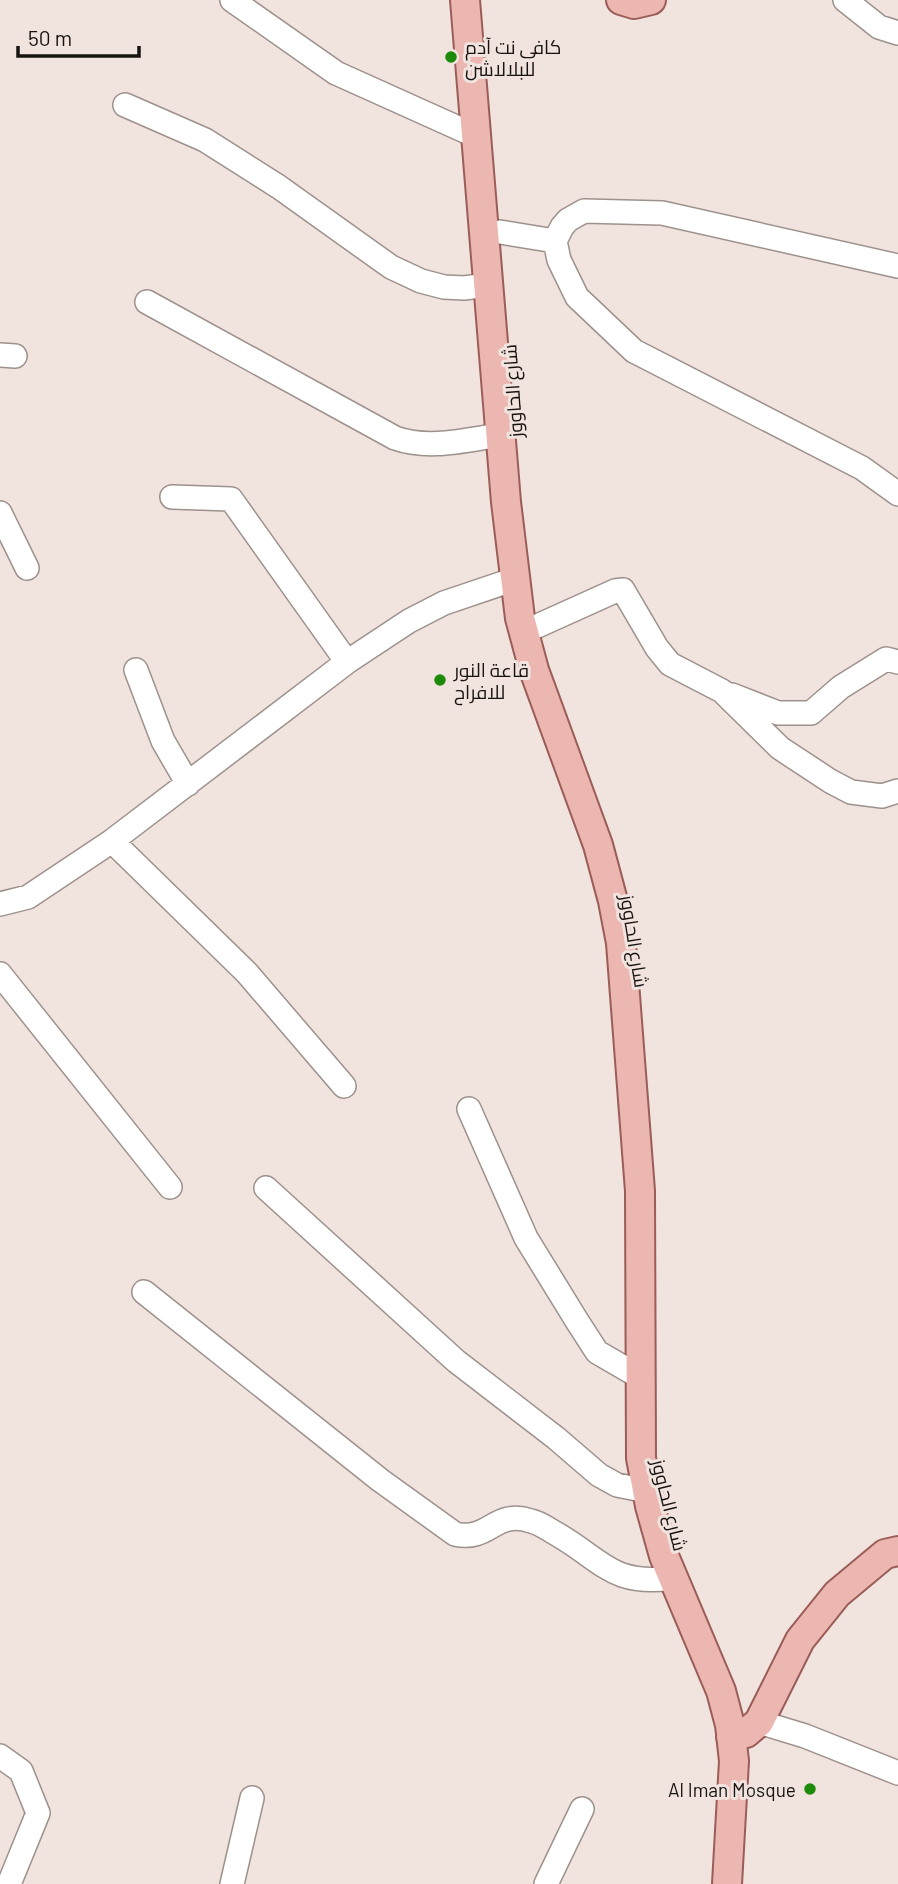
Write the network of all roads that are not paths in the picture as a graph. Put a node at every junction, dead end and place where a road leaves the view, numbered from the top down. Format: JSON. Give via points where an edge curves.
{"nodes":[{"id":1,"x":232,"y":0,"type":"edge"},
{"id":2,"x":465,"y":0,"type":"edge"},
{"id":3,"x":480,"y":0,"type":"edge"},
{"id":4,"x":621,"y":0,"type":"edge"},
{"id":5,"x":651,"y":0,"type":"edge"},
{"id":6,"x":845,"y":0,"type":"edge"},
{"id":7,"x":898,"y":33,"type":"edge"},
{"id":8,"x":125,"y":105,"type":"dead end"},
{"id":9,"x":476,"y":136,"type":"junction"},
{"id":10,"x":500,"y":232,"type":"junction"},
{"id":11,"x":555,"y":242,"type":"junction"},
{"id":12,"x":898,"y":266,"type":"edge"},
{"id":13,"x":487,"y":285,"type":"junction"},
{"id":14,"x":147,"y":302,"type":"dead end"},
{"id":15,"x":500,"y":435,"type":"junction"},
{"id":16,"x":898,"y":494,"type":"edge"},
{"id":17,"x":172,"y":497,"type":"dead end"},
{"id":18,"x":0,"y":513,"type":"edge"},
{"id":19,"x":27,"y":569,"type":"dead end"},
{"id":20,"x":515,"y":579,"type":"junction"},
{"id":21,"x":531,"y":628,"type":"junction"},
{"id":22,"x":347,"y":662,"type":"junction"},
{"id":23,"x":898,"y":662,"type":"edge"},
{"id":24,"x":136,"y":670,"type":"dead end"},
{"id":25,"x":722,"y":691,"type":"junction"},
{"id":26,"x":188,"y":784,"type":"junction"},
{"id":27,"x":898,"y":790,"type":"edge"},
{"id":28,"x":112,"y":841,"type":"junction"},
{"id":29,"x":0,"y":904,"type":"edge"},
{"id":30,"x":0,"y":974,"type":"edge"},
{"id":31,"x":344,"y":1086,"type":"dead end"},
{"id":32,"x":469,"y":1109,"type":"dead end"},
{"id":33,"x":170,"y":1187,"type":"dead end"},
{"id":34,"x":266,"y":1188,"type":"dead end"},
{"id":35,"x":144,"y":1292,"type":"dead end"},
{"id":36,"x":640,"y":1377,"type":"junction"},
{"id":37,"x":647,"y":1491,"type":"junction"},
{"id":38,"x":898,"y":1551,"type":"edge"},
{"id":39,"x":673,"y":1577,"type":"junction"},
{"id":40,"x":745,"y":1731,"type":"junction"},
{"id":41,"x":0,"y":1756,"type":"edge"},
{"id":42,"x":898,"y":1773,"type":"edge"},
{"id":43,"x":252,"y":1798,"type":"dead end"},
{"id":44,"x":582,"y":1809,"type":"dead end"},
{"id":45,"x":9,"y":1884,"type":"edge"},
{"id":46,"x":232,"y":1884,"type":"edge"},
{"id":47,"x":546,"y":1884,"type":"edge"},
{"id":48,"x":727,"y":1884,"type":"edge"},
{"id":49,"x":743,"y":1884,"type":"edge"}],
"edges":[{"from":1,"to":9,"type":"street","via":[[336,73]]},
{"from":2,"to":9,"type":"main road"},
{"from":3,"to":10,"type":"main road","name":"شارع الحاووز"},
{"from":4,"to":5,"type":"main road","via":[[634,4]]},
{"from":6,"to":7,"type":"street","via":[[879,27]]},
{"from":8,"to":13,"type":"street","via":[[205,140],[391,267],[421,281],[464,288]]},
{"from":9,"to":13,"type":"main road"},
{"from":10,"to":11,"type":"street"},
{"from":10,"to":21,"type":"main road","name":"شارع الحاووز"},
{"from":11,"to":12,"type":"street","via":[[568,220],[584,211],[662,213]]},
{"from":11,"to":16,"type":"street","via":[[577,297],[635,351],[862,468]]},
{"from":13,"to":15,"type":"main road"},
{"from":14,"to":15,"type":"street","via":[[395,438],[429,445]]},
{"from":15,"to":20,"type":"main road"},
{"from":17,"to":22,"type":"street","via":[[231,499]]},
{"from":18,"to":19,"type":"street"},
{"from":20,"to":21,"type":"main road","via":[[520,618]]},
{"from":20,"to":22,"type":"street","via":[[444,603]]},
{"from":21,"to":25,"type":"street","via":[[623,590],[670,664]]},
{"from":21,"to":36,"type":"main road","via":[[534,670],[598,845],[621,943],[640,1191]]},
{"from":21,"to":40,"type":"main road","name":"شارع الحاووز","via":[[614,843],[629,894],[651,1099],[657,1467],[690,1575],[733,1679]]},
{"from":22,"to":26,"type":"street"},
{"from":23,"to":25,"type":"street","via":[[886,659],[841,687],[811,713],[778,713]]},
{"from":24,"to":26,"type":"street","via":[[163,741]]},
{"from":25,"to":27,"type":"street","via":[[780,748],[830,781],[865,795],[882,796]]},
{"from":26,"to":28,"type":"street"},
{"from":28,"to":29,"type":"street","via":[[29,897]]},
{"from":28,"to":31,"type":"street","via":[[247,973]]},
{"from":30,"to":33,"type":"street"},
{"from":32,"to":36,"type":"street","via":[[526,1238],[576,1321],[597,1352]]},
{"from":34,"to":37,"type":"street","via":[[457,1360],[599,1475],[617,1485]]},
{"from":35,"to":39,"type":"street","via":[[455,1534],[469,1537],[513,1517],[533,1521],[628,1578]]},
{"from":36,"to":37,"type":"main road","via":[[641,1458]]},
{"from":37,"to":39,"type":"main road"},
{"from":38,"to":40,"type":"main road","via":[[885,1554],[837,1594],[800,1640]]},
{"from":39,"to":40,"type":"main road","via":[[721,1691]]},
{"from":40,"to":42,"type":"street","via":[[805,1736]]},
{"from":40,"to":48,"type":"main road","via":[[734,1761]]},
{"from":40,"to":49,"type":"main road","name":"شارع الحاووز","via":[[748,1800]]},
{"from":41,"to":45,"type":"street","via":[[21,1771],[38,1813]]},
{"from":43,"to":46,"type":"street"},
{"from":44,"to":47,"type":"street"}]}
